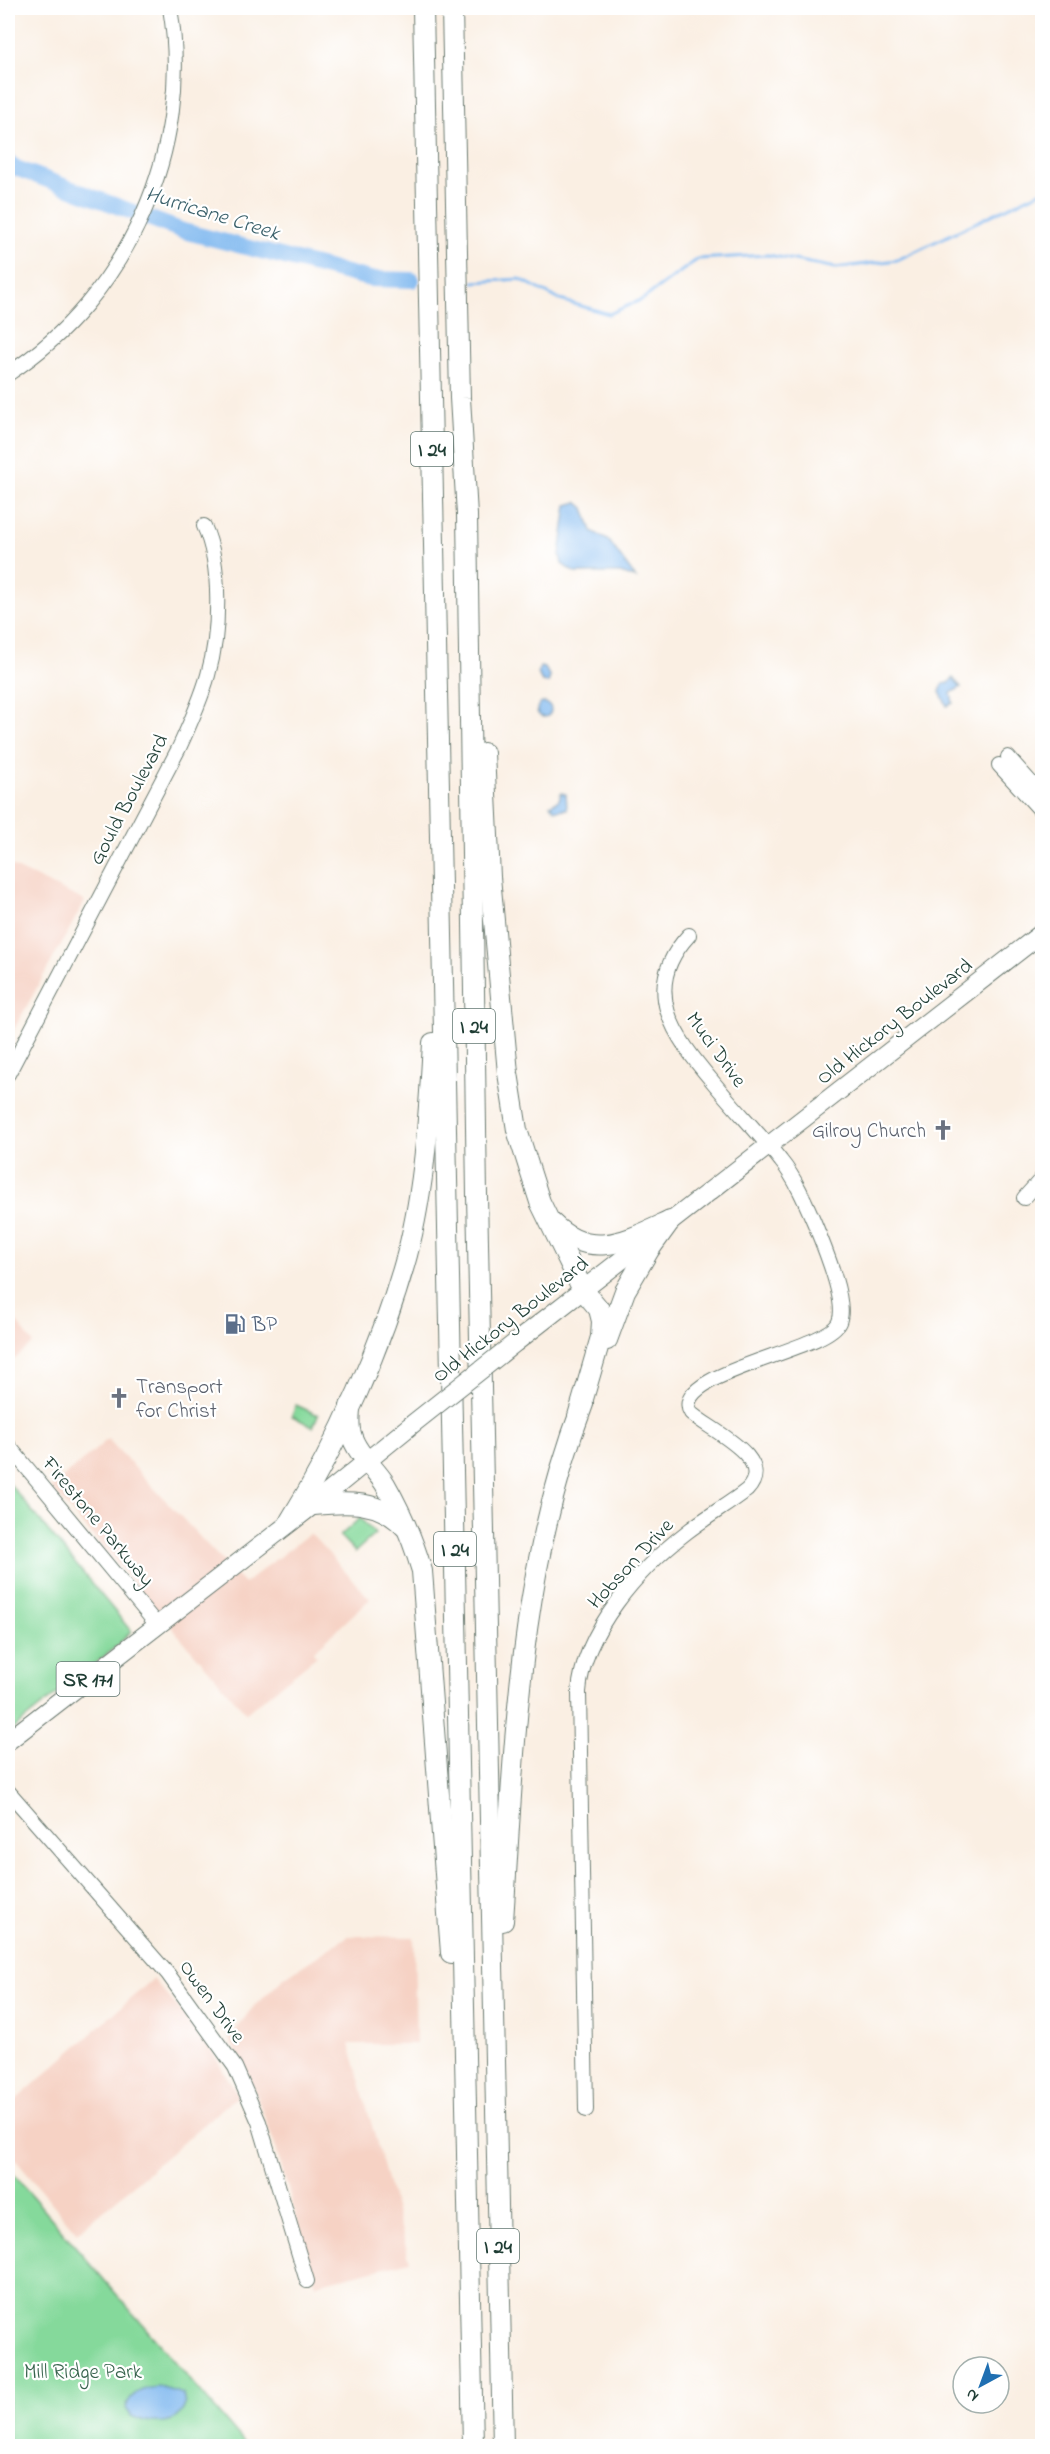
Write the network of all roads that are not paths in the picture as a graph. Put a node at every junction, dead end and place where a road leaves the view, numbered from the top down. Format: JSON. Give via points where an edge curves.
{"nodes":[{"id":1,"x":170,"y":8,"type":"edge"},
{"id":2,"x":423,"y":8,"type":"edge"},
{"id":3,"x":452,"y":8,"type":"edge"},
{"id":4,"x":8,"y":374,"type":"edge"},
{"id":5,"x":467,"y":515,"type":"junction"},
{"id":6,"x":204,"y":526,"type":"dead end"},
{"id":7,"x":1042,"y":795,"type":"edge"},
{"id":8,"x":1042,"y":812,"type":"edge"},
{"id":9,"x":441,"y":890,"type":"junction"},
{"id":10,"x":1042,"y":933,"type":"edge"},
{"id":11,"x":689,"y":935,"type":"dead end"},
{"id":12,"x":8,"y":1074,"type":"edge"},
{"id":13,"x":767,"y":1146,"type":"junction"},
{"id":14,"x":1042,"y":1178,"type":"edge"},
{"id":15,"x":1024,"y":1198,"type":"dead end"},
{"id":16,"x":544,"y":1212,"type":"junction"},
{"id":17,"x":670,"y":1221,"type":"junction"},
{"id":18,"x":583,"y":1290,"type":"junction"},
{"id":19,"x":350,"y":1406,"type":"junction"},
{"id":20,"x":578,"y":1416,"type":"junction"},
{"id":21,"x":8,"y":1444,"type":"edge"},
{"id":22,"x":368,"y":1461,"type":"junction"},
{"id":23,"x":313,"y":1505,"type":"junction"},
{"id":24,"x":290,"y":1521,"type":"junction"},
{"id":25,"x":411,"y":1536,"type":"junction"},
{"id":26,"x":158,"y":1625,"type":"junction"},
{"id":27,"x":8,"y":1742,"type":"edge"},
{"id":28,"x":8,"y":1791,"type":"edge"},
{"id":29,"x":494,"y":2045,"type":"junction"},
{"id":30,"x":586,"y":2110,"type":"dead end"},
{"id":31,"x":468,"y":2207,"type":"junction"},
{"id":32,"x":308,"y":2281,"type":"dead end"},
{"id":33,"x":473,"y":2446,"type":"edge"},
{"id":34,"x":503,"y":2446,"type":"edge"}],
"edges":[{"from":1,"to":4,"type":"street","via":[[175,53],[174,102],[164,153],[141,216],[87,305]]},
{"from":2,"to":9,"type":"highway","number":"I 24"},
{"from":3,"to":5,"type":"highway","number":"I 24","via":[[460,398]]},
{"from":5,"to":16,"type":"highway","via":[[478,603],[488,846],[508,1073],[522,1149]]},
{"from":5,"to":29,"type":"highway","number":"I 24"},
{"from":6,"to":12,"type":"street","name":"Gould Boulevard","via":[[212,544],[216,591],[212,657],[202,694],[179,748]]},
{"from":7,"to":8,"type":"street","via":[[1004,761]]},
{"from":9,"to":19,"type":"highway","via":[[430,1095],[419,1195],[407,1255]]},
{"from":9,"to":31,"type":"highway","number":"I 24"},
{"from":10,"to":13,"type":"main road","name":"Old Hickory Boulevard"},
{"from":11,"to":13,"type":"street","name":"Muci Drive","via":[[673,957],[665,982],[670,1022],[689,1054]]},
{"from":13,"to":17,"type":"main road","name":"Old Hickory Boulevard"},
{"from":13,"to":30,"type":"street","name":"Hobson Drive","via":[[789,1171],[814,1221],[839,1296],[840,1320],[834,1328],[806,1342],[709,1382],[688,1399],[693,1416],[747,1456],[755,1469],[754,1480],[742,1494],[685,1534],[649,1568],[601,1624],[584,1660],[579,1692]]},
{"from":14,"to":15,"type":"street"},
{"from":16,"to":17,"type":"highway","via":[[569,1237],[601,1245],[626,1241]]},
{"from":16,"to":18,"type":"highway"},
{"from":17,"to":18,"type":"main road","name":"Old Hickory Boulevard"},
{"from":17,"to":20,"type":"highway","via":[[625,1291]]},
{"from":18,"to":20,"type":"highway","via":[[598,1309],[602,1325]]},
{"from":18,"to":22,"type":"main road","name":"Old Hickory Boulevard","number":"SR 171","bridge":true},
{"from":19,"to":22,"type":"highway","via":[[350,1432]]},
{"from":19,"to":24,"type":"highway","via":[[321,1470]]},
{"from":20,"to":29,"type":"highway","via":[[545,1524],[526,1619]]},
{"from":21,"to":26,"type":"street","name":"Firestone Parkway"},
{"from":22,"to":23,"type":"main road","name":"Old Hickory Boulevard","number":"SR 171"},
{"from":22,"to":25,"type":"highway"},
{"from":23,"to":24,"type":"main road","name":"Old Hickory Boulevard","number":"SR 171"},
{"from":23,"to":25,"type":"highway","via":[[371,1505],[392,1515]]},
{"from":24,"to":26,"type":"main road","name":"Old Hickory Boulevard","number":"SR 171"},
{"from":25,"to":31,"type":"highway","via":[[422,1570],[427,1608]]},
{"from":26,"to":27,"type":"main road","name":"Old Hickory Boulevard","number":"SR 171"},
{"from":28,"to":32,"type":"street","name":"Owen Drive","via":[[168,1974],[235,2067],[259,2122]]},
{"from":29,"to":34,"type":"highway","number":"I 24"},
{"from":31,"to":33,"type":"highway","number":"I 24"}]}
